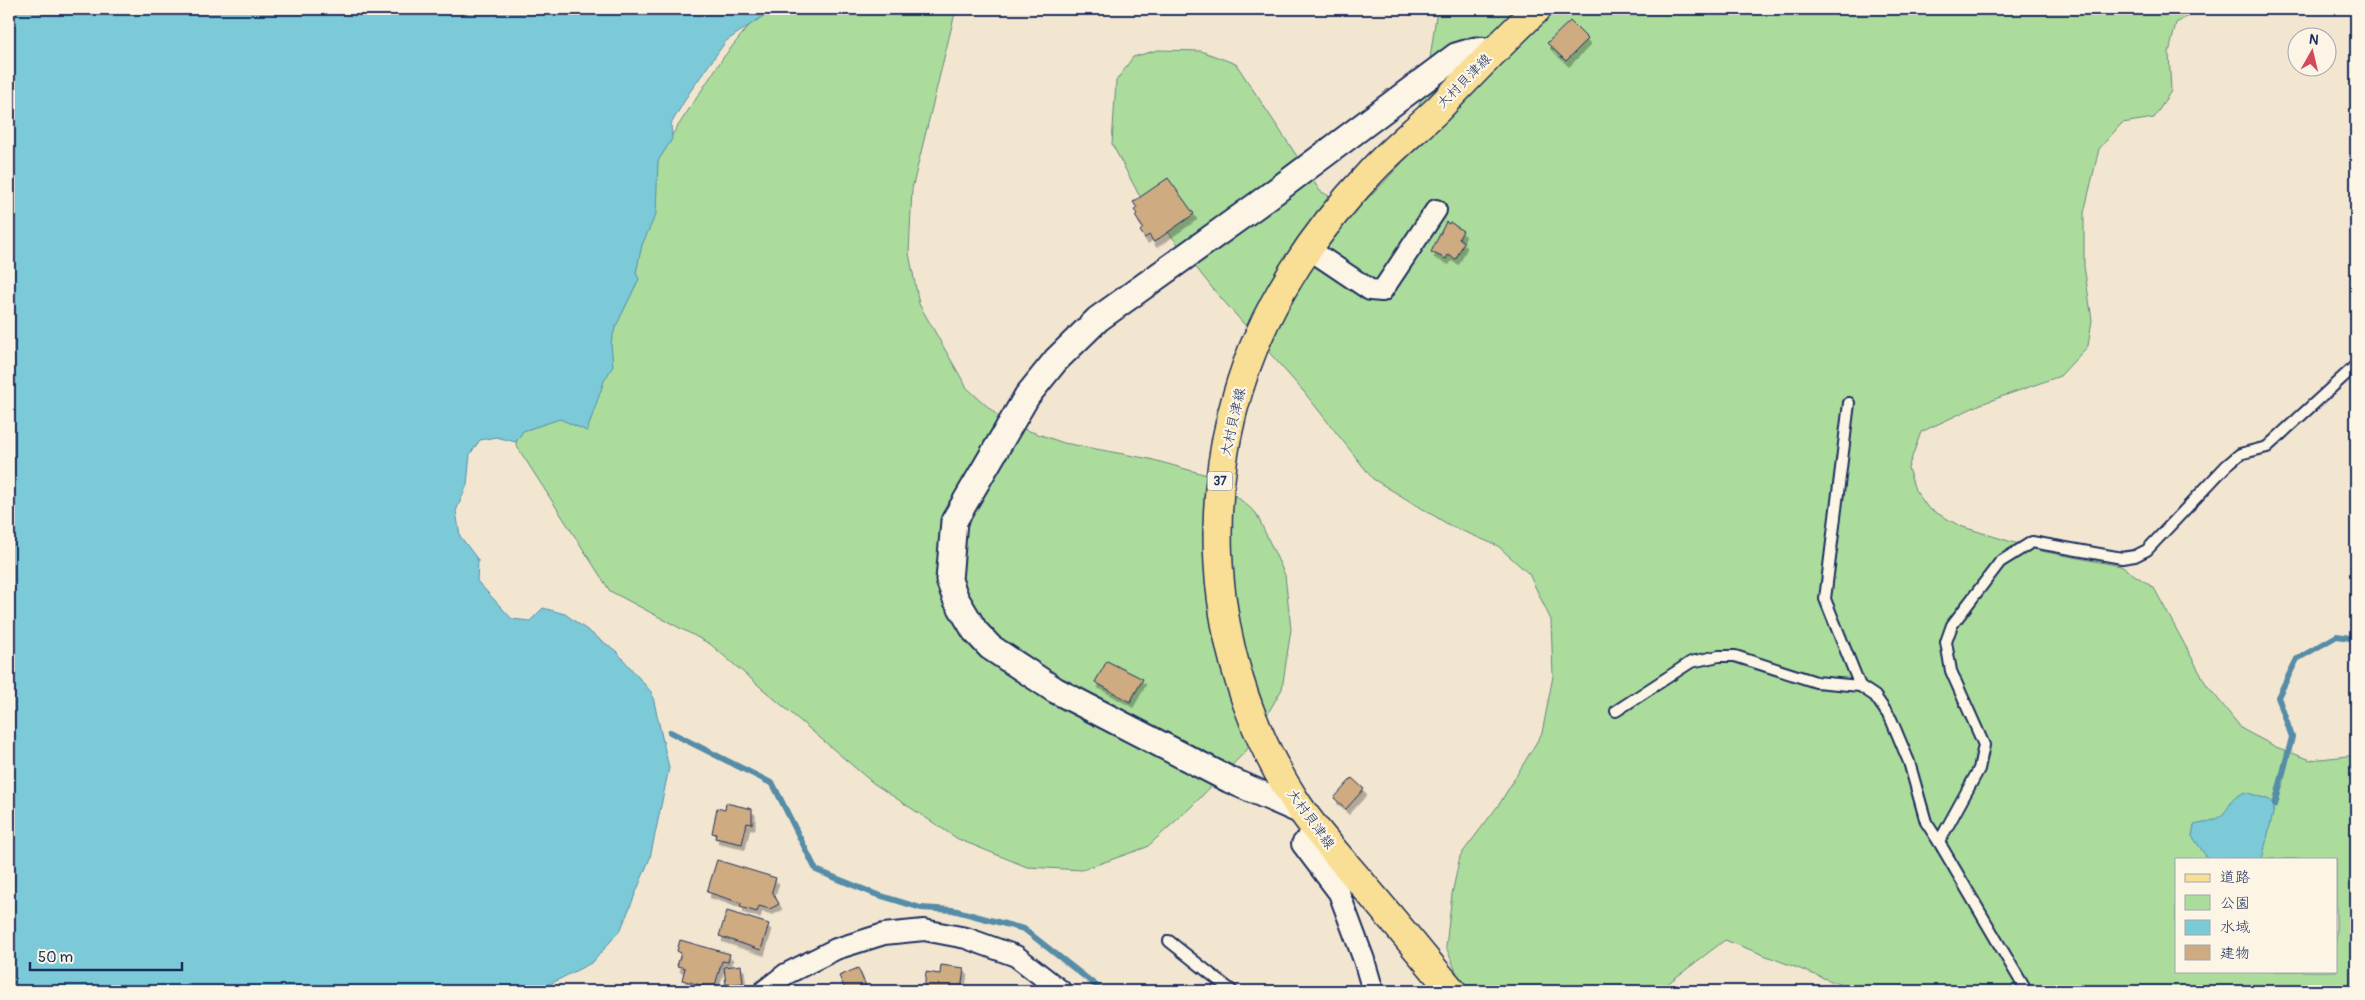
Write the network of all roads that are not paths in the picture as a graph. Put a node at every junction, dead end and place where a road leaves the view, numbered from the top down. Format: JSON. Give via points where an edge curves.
{"nodes":[{"id":1,"x":1535,"y":9,"type":"edge"},
{"id":2,"x":1494,"y":51,"type":"junction"},
{"id":3,"x":1436,"y":210,"type":"dead end"},
{"id":4,"x":1309,"y":249,"type":"junction"},
{"id":5,"x":2356,"y":365,"type":"edge"},
{"id":6,"x":1850,"y":403,"type":"dead end"},
{"id":7,"x":1860,"y":686,"type":"junction"},
{"id":8,"x":1616,"y":711,"type":"dead end"},
{"id":9,"x":1309,"y":821,"type":"junction"},
{"id":10,"x":1939,"y":842,"type":"junction"},
{"id":11,"x":1169,"y":941,"type":"dead end"},
{"id":12,"x":764,"y":991,"type":"edge"},
{"id":13,"x":1061,"y":991,"type":"edge"},
{"id":14,"x":1232,"y":991,"type":"edge"},
{"id":15,"x":1373,"y":991,"type":"edge"},
{"id":16,"x":1452,"y":991,"type":"edge"},
{"id":17,"x":2024,"y":991,"type":"edge"}],
"edges":[{"from":1,"to":2,"type":"main road","name":"大村貝津線","number":"37"},
{"from":2,"to":4,"type":"main road","name":"大村貝津線","number":"37","via":[[1370,172]]},
{"from":2,"to":9,"type":"street","via":[[1476,50],[1456,56],[1098,319],[1056,360],[1027,396],[954,521],[949,580],[975,631],[990,647],[1055,690]]},
{"from":3,"to":4,"type":"street","via":[[1382,291],[1370,290]]},
{"from":4,"to":9,"type":"main road","name":"大村貝津線","number":"37","via":[[1282,289],[1249,355],[1227,440],[1217,504],[1217,560],[1224,622],[1239,680],[1259,733]]},
{"from":5,"to":10,"type":"lane","via":[[2267,446],[2240,454],[2227,465],[2147,550],[2122,558],[2032,542],[2000,562],[1952,625],[1946,642],[1951,671],[1984,744],[1979,768]]},
{"from":6,"to":7,"type":"lane","via":[[1825,599]]},
{"from":7,"to":8,"type":"lane","via":[[1816,682],[1734,656],[1719,656],[1691,662]]},
{"from":7,"to":10,"type":"lane","via":[[1875,696],[1891,718],[1909,762],[1926,822]]},
{"from":9,"to":15,"type":"street","via":[[1302,844],[1339,893]]},
{"from":9,"to":16,"type":"main road","name":"大村貝津線","number":"37"},
{"from":10,"to":17,"type":"lane"},
{"from":11,"to":14,"type":"lane"},
{"from":12,"to":13,"type":"street","via":[[786,974],[836,949],[884,934],[924,930],[966,938],[1016,956]]}]}
